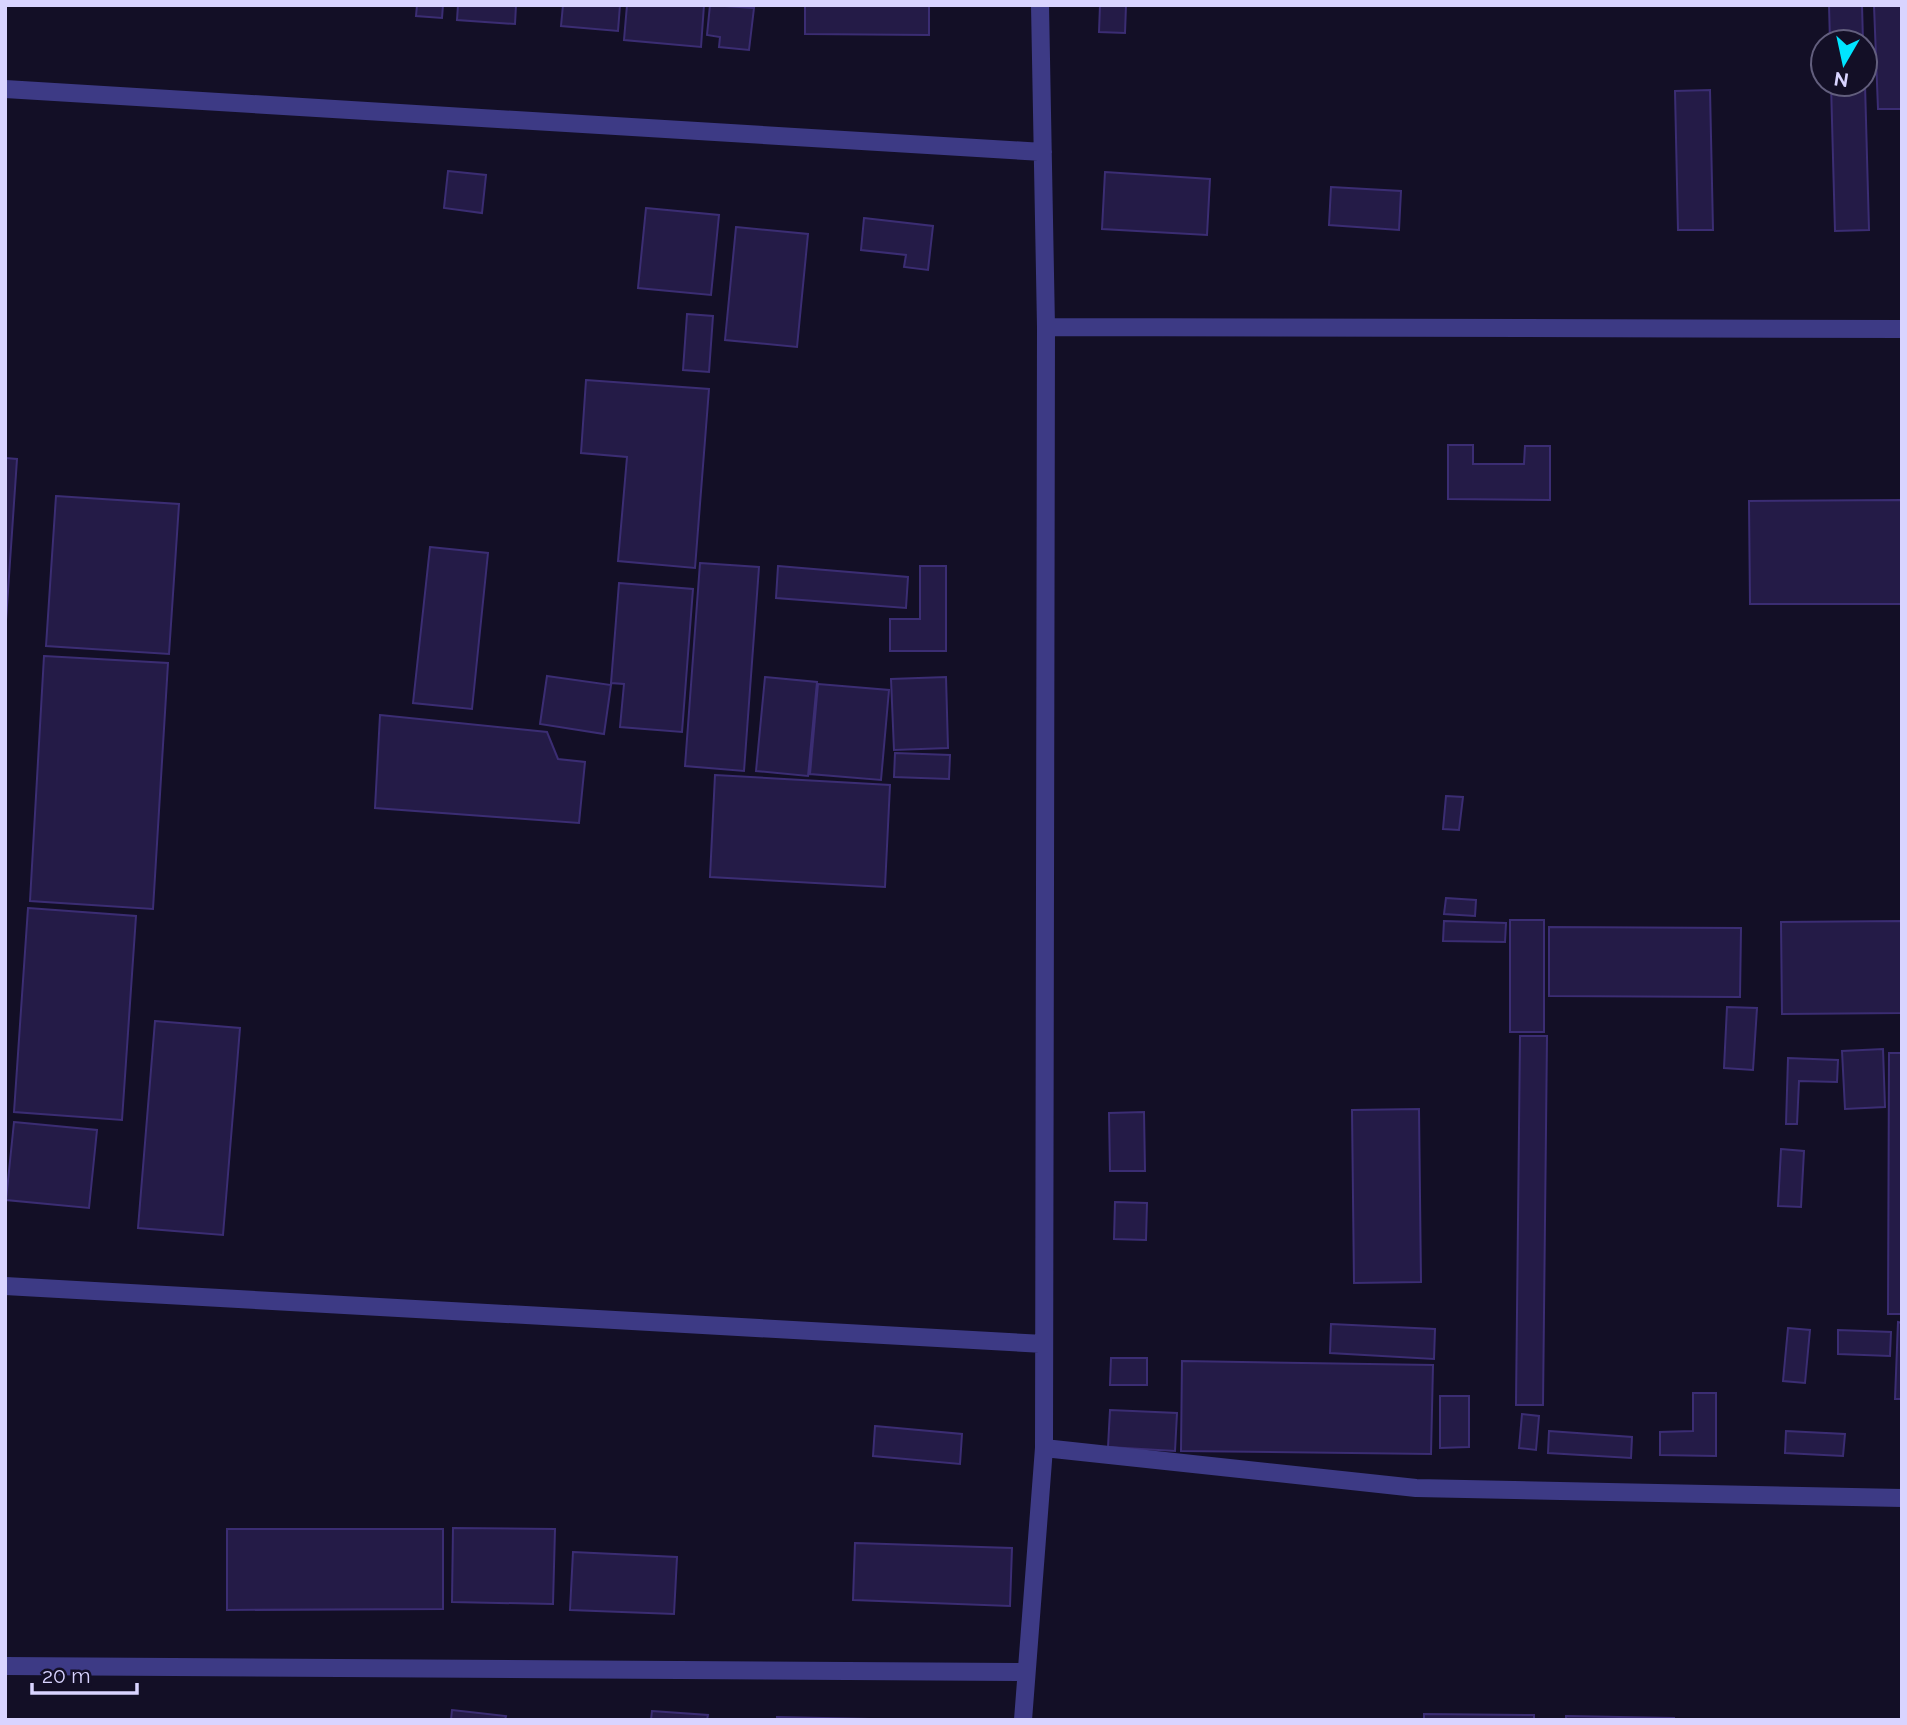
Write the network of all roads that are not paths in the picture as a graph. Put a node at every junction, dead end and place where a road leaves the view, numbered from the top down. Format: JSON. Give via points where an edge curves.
{"nodes":[{"id":1,"x":1040,"y":5,"type":"edge"},
{"id":2,"x":5,"y":89,"type":"edge"},
{"id":3,"x":1043,"y":152,"type":"junction"},
{"id":4,"x":1046,"y":327,"type":"junction"},
{"id":5,"x":1902,"y":329,"type":"edge"},
{"id":6,"x":5,"y":1286,"type":"edge"},
{"id":7,"x":1044,"y":1344,"type":"junction"},
{"id":8,"x":1044,"y":1448,"type":"junction"},
{"id":9,"x":1902,"y":1498,"type":"edge"},
{"id":10,"x":5,"y":1666,"type":"edge"},
{"id":11,"x":1025,"y":1672,"type":"junction"},
{"id":12,"x":1023,"y":1720,"type":"edge"}],
"edges":[{"from":1,"to":3,"type":"street"},
{"from":2,"to":3,"type":"street"},
{"from":3,"to":4,"type":"street"},
{"from":4,"to":5,"type":"street"},
{"from":4,"to":7,"type":"street"},
{"from":6,"to":7,"type":"street"},
{"from":7,"to":8,"type":"street"},
{"from":8,"to":9,"type":"street","via":[[1416,1488]]},
{"from":8,"to":11,"type":"street"},
{"from":10,"to":11,"type":"street"},
{"from":11,"to":12,"type":"street"}]}
